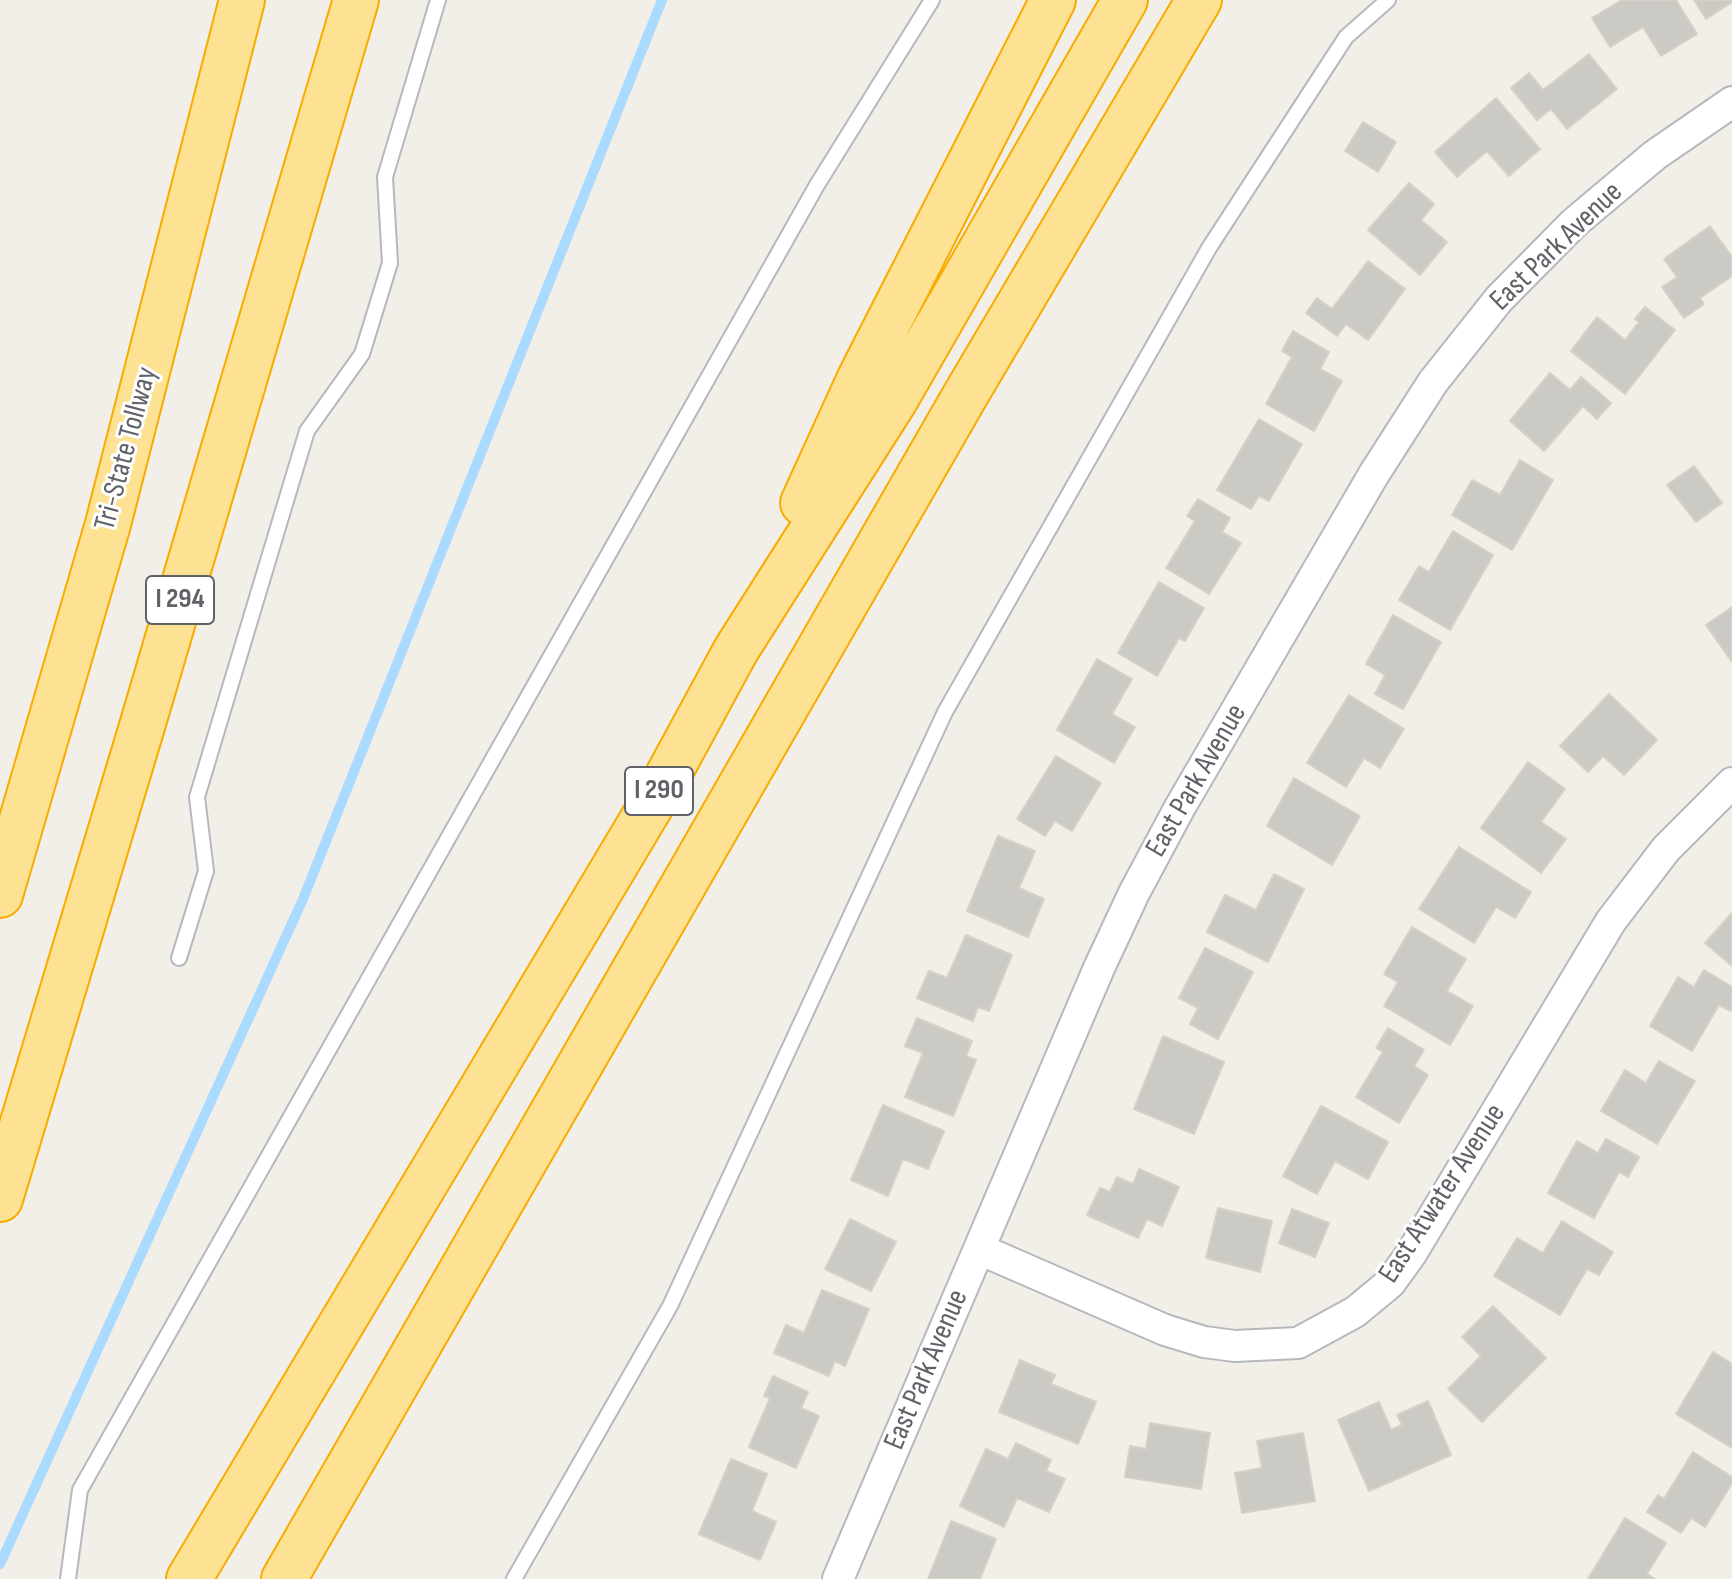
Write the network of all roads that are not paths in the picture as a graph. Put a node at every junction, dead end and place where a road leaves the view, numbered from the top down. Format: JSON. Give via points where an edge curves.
{"nodes":[{"id":1,"x":242,"y":0,"type":"edge"},
{"id":2,"x":356,"y":0,"type":"edge"},
{"id":3,"x":438,"y":0,"type":"edge"},
{"id":4,"x":932,"y":0,"type":"edge"},
{"id":5,"x":1053,"y":0,"type":"edge"},
{"id":6,"x":1125,"y":0,"type":"edge"},
{"id":7,"x":1199,"y":0,"type":"edge"},
{"id":8,"x":1388,"y":0,"type":"edge"},
{"id":9,"x":1732,"y":102,"type":"edge"},
{"id":10,"x":736,"y":650,"type":"junction"},
{"id":11,"x":1732,"y":783,"type":"edge"},
{"id":12,"x":0,"y":895,"type":"edge"},
{"id":13,"x":179,"y":958,"type":"dead end"},
{"id":14,"x":0,"y":1199,"type":"edge"},
{"id":15,"x":979,"y":1249,"type":"junction"},
{"id":16,"x":68,"y":1579,"type":"edge"},
{"id":17,"x":189,"y":1579,"type":"edge"},
{"id":18,"x":284,"y":1579,"type":"edge"},
{"id":19,"x":514,"y":1579,"type":"edge"},
{"id":20,"x":838,"y":1579,"type":"edge"}],
"edges":[{"from":1,"to":12,"type":"highway","name":"Tri-State Tollway","via":[[108,524]]},
{"from":2,"to":14,"type":"highway","number":"I 294"},
{"from":3,"to":13,"type":"lane","via":[[385,177],[390,263],[362,354],[307,431],[197,797],[206,871]]},
{"from":4,"to":16,"type":"lane","via":[[817,185],[80,1490]]},
{"from":5,"to":10,"type":"highway","via":[[860,378]]},
{"from":6,"to":10,"type":"highway","number":"I 290","via":[[895,400]]},
{"from":7,"to":18,"type":"highway","number":"I 290","via":[[966,394]]},
{"from":8,"to":19,"type":"lane","via":[[1346,37],[1209,248],[945,712],[670,1306]]},
{"from":9,"to":15,"type":"street","name":"East Park Avenue","via":[[1655,155],[1574,223],[1499,299],[1433,382],[1366,488],[1134,893]]},
{"from":10,"to":17,"type":"highway","number":"I 290","via":[[659,792]]},
{"from":11,"to":15,"type":"street","name":"East Atwater Avenue","via":[[1666,849],[1611,921],[1411,1254],[1390,1283],[1355,1312],[1298,1343],[1204,1342]]},
{"from":15,"to":20,"type":"street","name":"East Park Avenue"}]}
